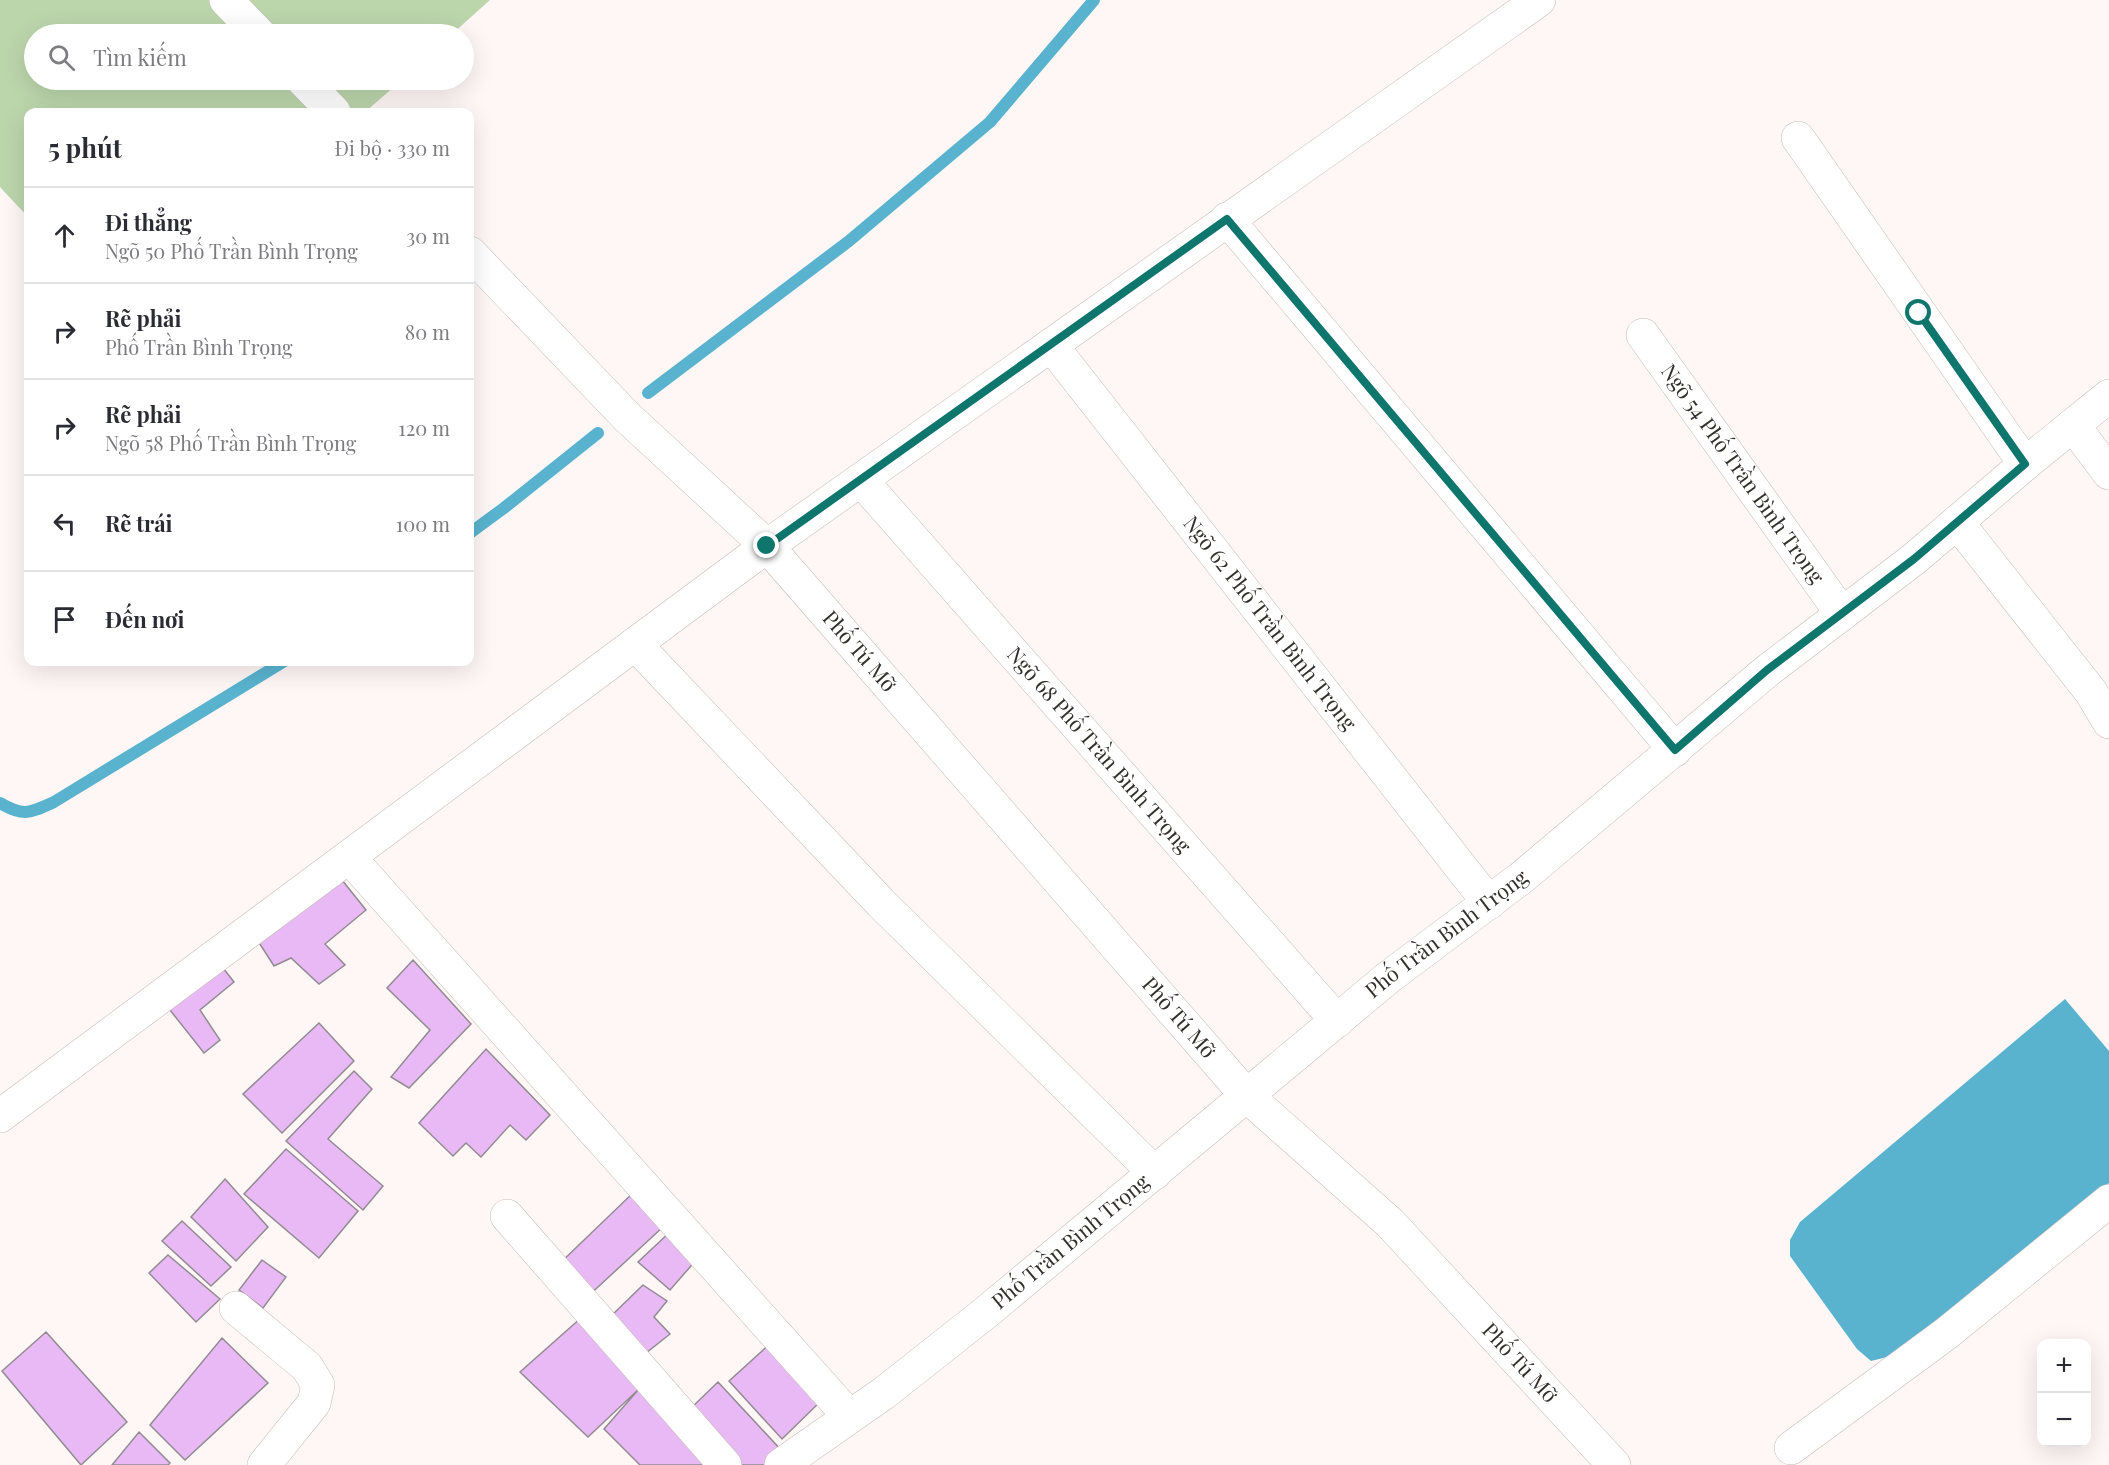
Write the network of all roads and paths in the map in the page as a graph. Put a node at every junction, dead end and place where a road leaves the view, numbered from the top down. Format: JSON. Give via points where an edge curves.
{"nodes":[{"id":1,"x":226,"y":0,"type":"edge"},
{"id":2,"x":1539,"y":0,"type":"edge"},
{"id":3,"x":249,"y":24,"type":"edge"},
{"id":4,"x":313,"y":90,"type":"edge"},
{"id":5,"x":330,"y":108,"type":"edge"},
{"id":6,"x":1798,"y":138,"type":"dead end"},
{"id":7,"x":1227,"y":219,"type":"junction"},
{"id":8,"x":474,"y":257,"type":"edge"},
{"id":9,"x":1643,"y":335,"type":"dead end"},
{"id":10,"x":1051,"y":345,"type":"junction"},
{"id":11,"x":2109,"y":396,"type":"edge"},
{"id":12,"x":2073,"y":425,"type":"junction"},
{"id":13,"x":2025,"y":464,"type":"junction"},
{"id":14,"x":2109,"y":473,"type":"edge"},
{"id":15,"x":861,"y":480,"type":"junction"},
{"id":16,"x":1957,"y":522,"type":"junction"},
{"id":17,"x":767,"y":546,"type":"junction"},
{"id":18,"x":1842,"y":614,"type":"junction"},
{"id":19,"x":635,"y":644,"type":"junction"},
{"id":20,"x":2109,"y":722,"type":"edge"},
{"id":21,"x":1675,"y":750,"type":"junction"},
{"id":22,"x":348,"y":857,"type":"junction"},
{"id":23,"x":1489,"y":903,"type":"junction"},
{"id":24,"x":1337,"y":1021,"type":"junction"},
{"id":25,"x":1247,"y":1096,"type":"junction"},
{"id":26,"x":0,"y":1116,"type":"edge"},
{"id":27,"x":1155,"y":1173,"type":"junction"},
{"id":28,"x":2109,"y":1201,"type":"edge"},
{"id":29,"x":507,"y":1216,"type":"dead end"},
{"id":30,"x":236,"y":1308,"type":"dead end"},
{"id":31,"x":849,"y":1416,"type":"junction"},
{"id":32,"x":1791,"y":1448,"type":"dead end"},
{"id":33,"x":264,"y":1465,"type":"edge"},
{"id":34,"x":724,"y":1465,"type":"edge"},
{"id":35,"x":781,"y":1465,"type":"edge"},
{"id":36,"x":1614,"y":1465,"type":"edge"}],
"edges":[{"from":1,"to":3,"type":"street"},
{"from":2,"to":7,"type":"street"},
{"from":4,"to":5,"type":"street"},
{"from":6,"to":13,"type":"street"},
{"from":7,"to":10,"type":"street"},
{"from":7,"to":21,"type":"street"},
{"from":8,"to":17,"type":"street","name":"Phố Tú Mỡ","via":[[627,417]]},
{"from":9,"to":18,"type":"street","name":"Ngõ 54 Phố Trần Bình Trọng"},
{"from":10,"to":15,"type":"street"},
{"from":10,"to":23,"type":"street","name":"Ngõ 62 Phố Trần Bình Trọng"},
{"from":11,"to":12,"type":"street","name":"Phố Trần Bình Trọng"},
{"from":12,"to":13,"type":"street","name":"Phố Trần Bình Trọng"},
{"from":12,"to":14,"type":"street"},
{"from":13,"to":16,"type":"street","name":"Phố Trần Bình Trọng"},
{"from":15,"to":17,"type":"street"},
{"from":15,"to":24,"type":"street","name":"Ngõ 68 Phố Trần Bình Trọng"},
{"from":16,"to":18,"type":"street","name":"Phố Trần Bình Trọng"},
{"from":16,"to":20,"type":"street","via":[[2091,692]]},
{"from":17,"to":19,"type":"street"},
{"from":17,"to":25,"type":"street","name":"Phố Tú Mỡ"},
{"from":18,"to":21,"type":"street","name":"Phố Trần Bình Trọng","via":[[1767,670]]},
{"from":19,"to":22,"type":"street"},
{"from":19,"to":27,"type":"street","via":[[890,911]]},
{"from":21,"to":23,"type":"street","name":"Phố Trần Bình Trọng"},
{"from":22,"to":26,"type":"street"},
{"from":22,"to":31,"type":"street"},
{"from":23,"to":24,"type":"street","name":"Phố Trần Bình Trọng"},
{"from":24,"to":25,"type":"street","name":"Phố Trần Bình Trọng"},
{"from":25,"to":27,"type":"street","name":"Phố Trần Bình Trọng"},
{"from":25,"to":36,"type":"street","name":"Phố Tú Mỡ","via":[[1390,1223]]},
{"from":27,"to":31,"type":"street","name":"Phố Trần Bình Trọng","via":[[984,1314]]},
{"from":28,"to":32,"type":"street","via":[[1947,1333]]},
{"from":29,"to":34,"type":"street"},
{"from":30,"to":33,"type":"street","via":[[307,1367],[318,1385],[314,1403]]},
{"from":31,"to":35,"type":"street","name":"Phố Trần Bình Trọng"}]}
